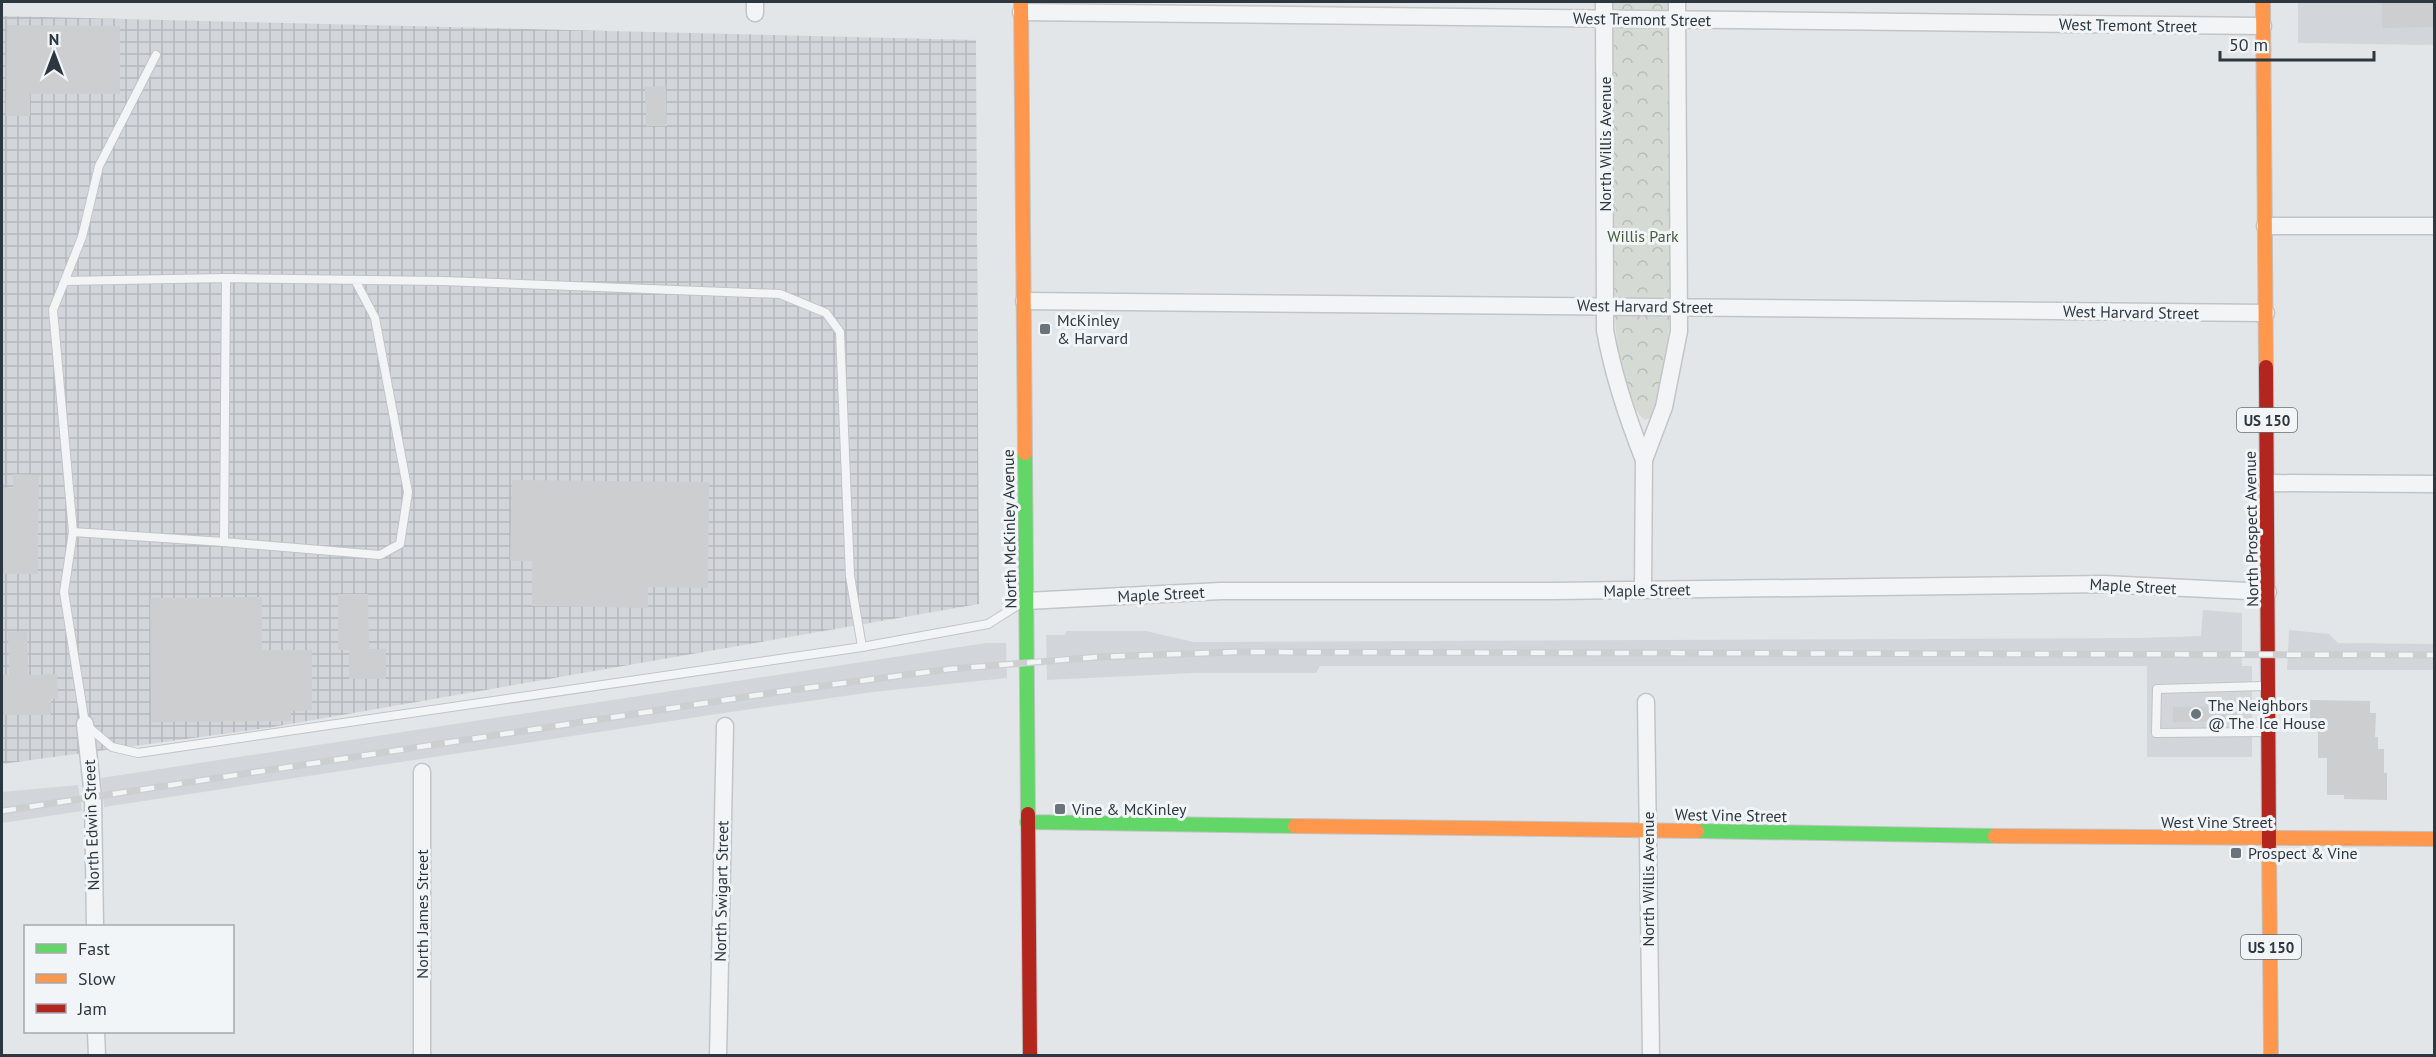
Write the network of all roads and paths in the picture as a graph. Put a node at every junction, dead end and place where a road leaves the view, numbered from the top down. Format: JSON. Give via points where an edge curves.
{"nodes":[{"id":1,"x":1677,"y":2,"type":"edge"},
{"id":2,"x":2263,"y":2,"type":"edge"},
{"id":3,"x":1021,"y":7,"type":"edge"},
{"id":4,"x":1604,"y":10,"type":"edge"},
{"id":5,"x":1677,"y":20,"type":"junction"},
{"id":6,"x":2263,"y":26,"type":"junction"},
{"id":7,"x":156,"y":55,"type":"dead end"},
{"id":8,"x":2265,"y":226,"type":"junction"},
{"id":9,"x":2434,"y":226,"type":"edge"},
{"id":10,"x":226,"y":278,"type":"junction"},
{"id":11,"x":355,"y":280,"type":"junction"},
{"id":12,"x":65,"y":281,"type":"junction"},
{"id":13,"x":1024,"y":301,"type":"junction"},
{"id":14,"x":1605,"y":305,"type":"junction"},
{"id":15,"x":1679,"y":307,"type":"junction"},
{"id":16,"x":2266,"y":313,"type":"junction"},
{"id":17,"x":1644,"y":460,"type":"junction"},
{"id":18,"x":2267,"y":483,"type":"junction"},
{"id":19,"x":2434,"y":483,"type":"edge"},
{"id":20,"x":74,"y":532,"type":"junction"},
{"id":21,"x":224,"y":542,"type":"junction"},
{"id":22,"x":1643,"y":590,"type":"junction"},
{"id":23,"x":2268,"y":592,"type":"junction"},
{"id":24,"x":1026,"y":601,"type":"junction"},
{"id":25,"x":862,"y":647,"type":"junction"},
{"id":26,"x":2269,"y":686,"type":"junction"},
{"id":27,"x":1646,"y":702,"type":"dead end"},
{"id":28,"x":85,"y":724,"type":"junction"},
{"id":29,"x":725,"y":726,"type":"dead end"},
{"id":30,"x":2269,"y":732,"type":"junction"},
{"id":31,"x":422,"y":772,"type":"dead end"},
{"id":32,"x":1027,"y":822,"type":"junction"},
{"id":33,"x":1648,"y":831,"type":"junction"},
{"id":34,"x":2270,"y":838,"type":"junction"},
{"id":35,"x":2434,"y":839,"type":"edge"},
{"id":36,"x":95,"y":925,"type":"edge"},
{"id":37,"x":96,"y":1033,"type":"edge"},
{"id":38,"x":97,"y":1056,"type":"edge"},
{"id":39,"x":423,"y":1056,"type":"edge"},
{"id":40,"x":718,"y":1056,"type":"edge"},
{"id":41,"x":1030,"y":1056,"type":"edge"},
{"id":42,"x":1651,"y":1056,"type":"edge"},
{"id":43,"x":2271,"y":1056,"type":"edge"}],
"edges":[{"from":1,"to":5,"type":"street","name":"North Willis Avenue"},
{"from":2,"to":6,"type":"street","name":"North Prospect Avenue","number":"US 150"},
{"from":3,"to":4,"type":"street","name":"West Tremont Street"},
{"from":3,"to":13,"type":"street","name":"North McKinley Avenue"},
{"from":4,"to":5,"type":"street","name":"West Tremont Street"},
{"from":4,"to":14,"type":"street","name":"North Willis Avenue"},
{"from":5,"to":6,"type":"street","name":"West Tremont Street"},
{"from":5,"to":15,"type":"street","name":"North Willis Avenue"},
{"from":6,"to":8,"type":"street","name":"North Prospect Avenue","number":"US 150"},
{"from":7,"to":12,"type":"lane","via":[[99,166],[82,237]]},
{"from":8,"to":9,"type":"street"},
{"from":8,"to":16,"type":"street","name":"North Prospect Avenue","number":"US 150"},
{"from":10,"to":11,"type":"lane"},
{"from":10,"to":12,"type":"lane"},
{"from":10,"to":21,"type":"lane"},
{"from":11,"to":21,"type":"lane","via":[[375,318],[408,492],[400,544],[380,555]]},
{"from":11,"to":25,"type":"lane","via":[[780,294],[826,313],[840,332],[850,576]]},
{"from":12,"to":20,"type":"lane","via":[[53,310]]},
{"from":13,"to":14,"type":"street","name":"West Harvard Street"},
{"from":13,"to":24,"type":"street","name":"North McKinley Avenue"},
{"from":14,"to":15,"type":"street","name":"West Harvard Street"},
{"from":14,"to":17,"type":"street","name":"North Willis Avenue","via":[[1610,357]]},
{"from":15,"to":16,"type":"street","name":"West Harvard Street"},
{"from":15,"to":17,"type":"street","name":"North Willis Avenue","via":[[1679,331],[1664,407]]},
{"from":16,"to":18,"type":"street","name":"North Prospect Avenue","number":"US 150"},
{"from":17,"to":22,"type":"street","name":"North Willis Avenue"},
{"from":18,"to":19,"type":"street"},
{"from":18,"to":23,"type":"street","name":"North Prospect Avenue","number":"US 150"},
{"from":20,"to":21,"type":"lane"},
{"from":20,"to":28,"type":"lane","via":[[64,592]]},
{"from":22,"to":23,"type":"street","name":"Maple Street","via":[[2104,584]]},
{"from":22,"to":24,"type":"street","name":"Maple Street","via":[[1221,591]]},
{"from":23,"to":26,"type":"street","name":"North Prospect Avenue","number":"US 150"},
{"from":24,"to":25,"type":"lane","via":[[988,624]]},
{"from":24,"to":32,"type":"street","name":"North McKinley Avenue"},
{"from":25,"to":28,"type":"lane","via":[[138,753],[112,747]]},
{"from":26,"to":30,"type":"street","name":"North Prospect Avenue","number":"US 150"},
{"from":26,"to":30,"type":"lane","via":[[2157,689],[2156,733]]},
{"from":27,"to":33,"type":"street","name":"North Willis Avenue"},
{"from":28,"to":36,"type":"street","name":"North Edwin Street","via":[[93,797]]},
{"from":29,"to":40,"type":"street","name":"North Swigart Street"},
{"from":30,"to":34,"type":"street","name":"North Prospect Avenue","number":"US 150"},
{"from":31,"to":39,"type":"street","name":"North James Street"},
{"from":32,"to":33,"type":"street","name":"West Vine Street"},
{"from":32,"to":41,"type":"street","name":"North McKinley Avenue"},
{"from":33,"to":34,"type":"street","name":"West Vine Street"},
{"from":33,"to":42,"type":"street","name":"North Willis Avenue"},
{"from":34,"to":35,"type":"street","name":"West Vine Street"},
{"from":34,"to":43,"type":"street","name":"North Prospect Avenue","number":"US 150"},
{"from":37,"to":38,"type":"street"}]}
